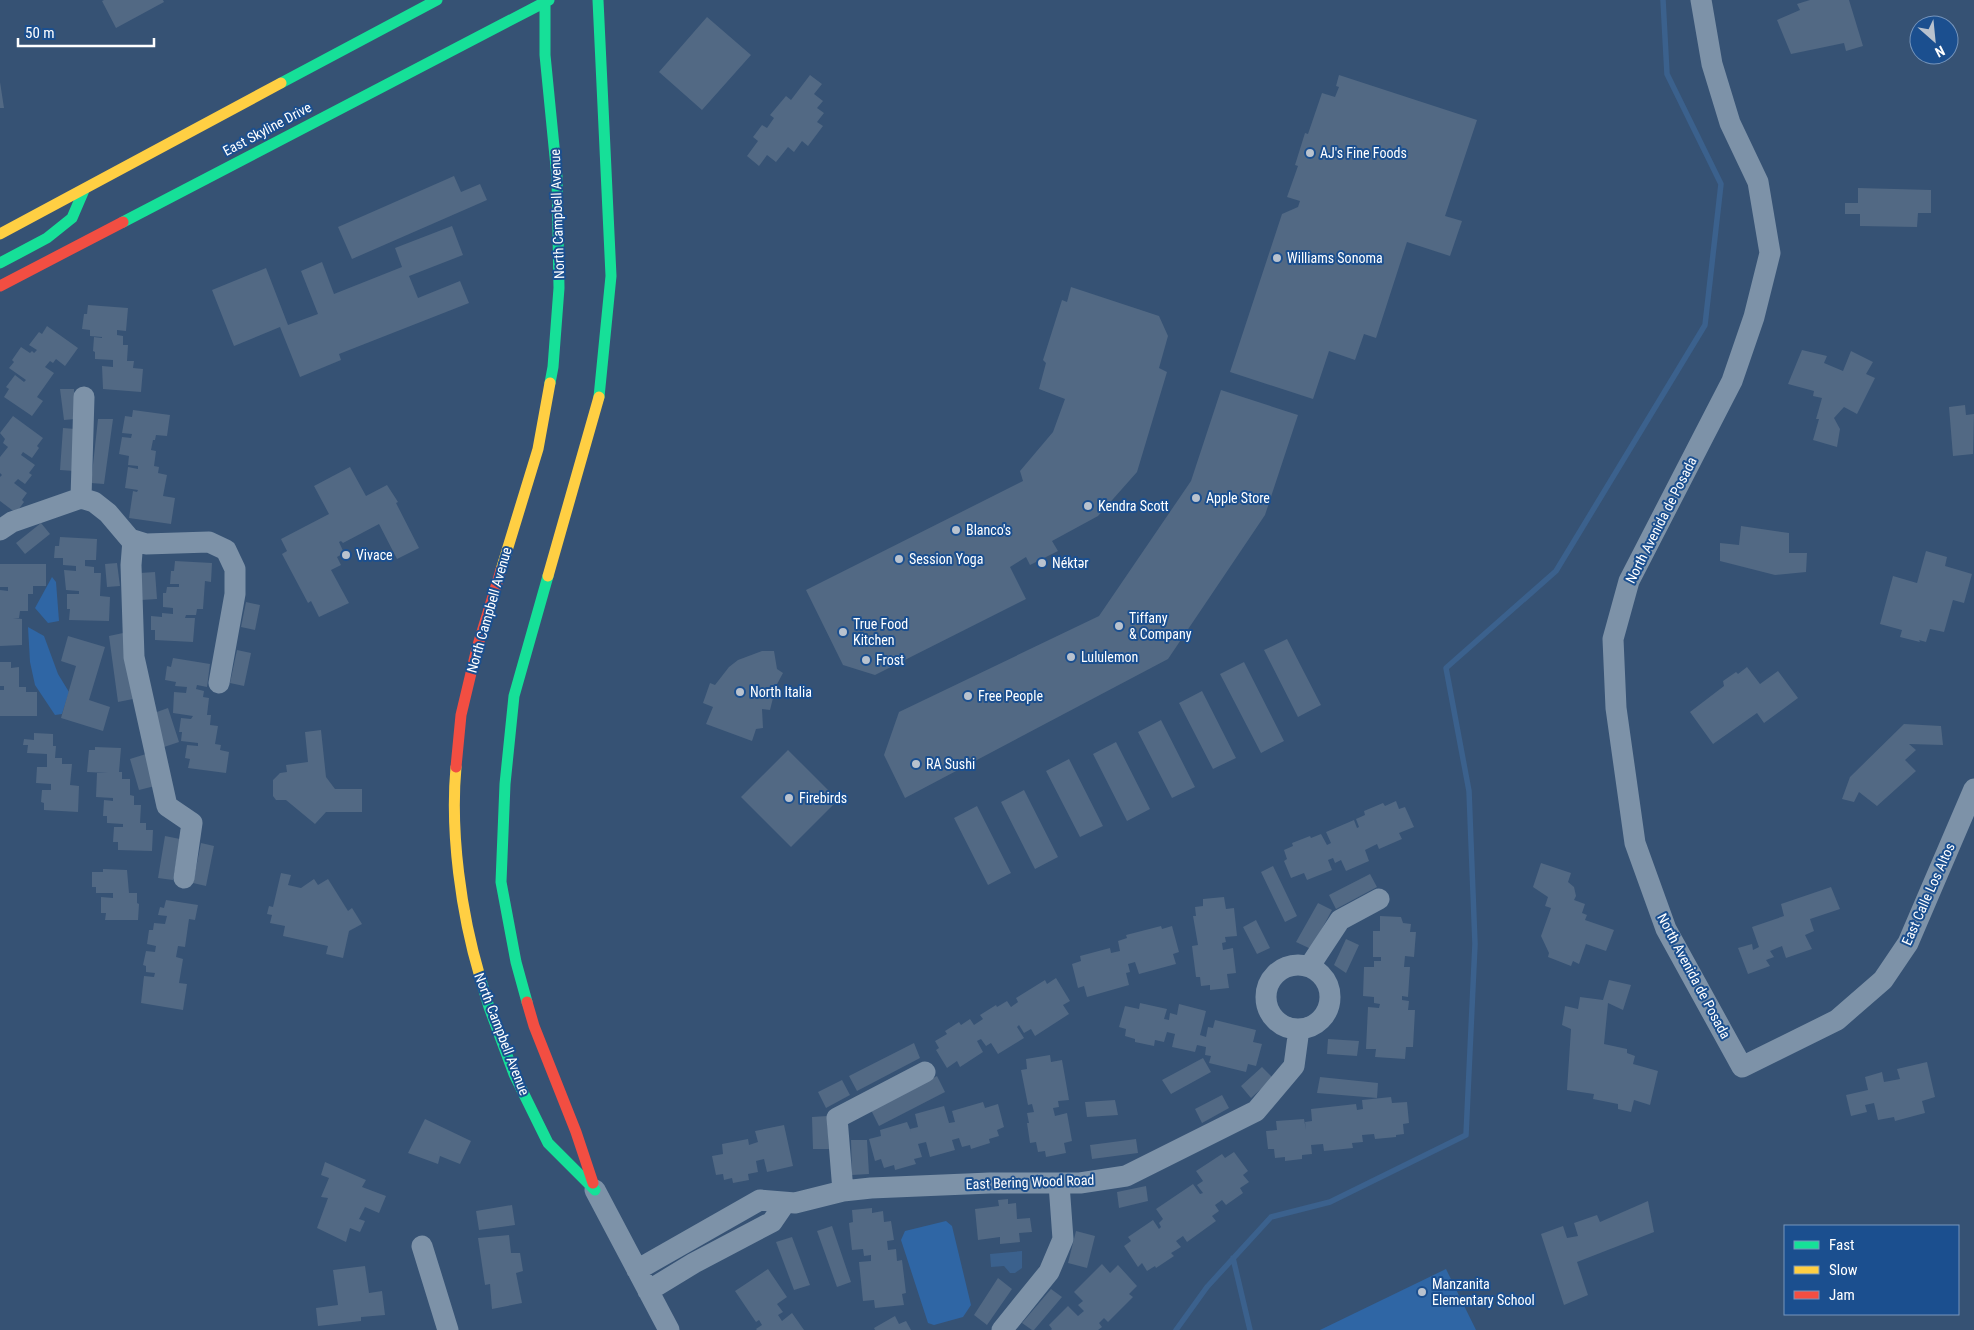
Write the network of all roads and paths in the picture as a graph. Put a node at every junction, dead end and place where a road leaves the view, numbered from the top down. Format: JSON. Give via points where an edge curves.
{"nodes":[{"id":1,"x":437,"y":0,"type":"edge"},
{"id":2,"x":598,"y":0,"type":"edge"},
{"id":3,"x":1701,"y":0,"type":"edge"},
{"id":4,"x":546,"y":1,"type":"edge"},
{"id":5,"x":84,"y":190,"type":"junction"},
{"id":6,"x":0,"y":234,"type":"edge"},
{"id":7,"x":0,"y":263,"type":"edge"},
{"id":8,"x":0,"y":286,"type":"edge"},
{"id":9,"x":84,"y":397,"type":"dead end"},
{"id":10,"x":81,"y":498,"type":"junction"},
{"id":11,"x":0,"y":530,"type":"edge"},
{"id":12,"x":133,"y":540,"type":"junction"},
{"id":13,"x":219,"y":683,"type":"dead end"},
{"id":14,"x":1974,"y":789,"type":"edge"},
{"id":15,"x":184,"y":878,"type":"dead end"},
{"id":16,"x":1378,"y":899,"type":"dead end"},
{"id":17,"x":1309,"y":966,"type":"junction"},
{"id":18,"x":1299,"y":1030,"type":"junction"},
{"id":19,"x":1742,"y":1067,"type":"joint"},
{"id":20,"x":925,"y":1072,"type":"dead end"},
{"id":21,"x":1059,"y":1184,"type":"junction"},
{"id":22,"x":596,"y":1190,"type":"junction"},
{"id":23,"x":843,"y":1191,"type":"junction"},
{"id":24,"x":785,"y":1203,"type":"junction"},
{"id":25,"x":422,"y":1246,"type":"dead end"},
{"id":26,"x":637,"y":1270,"type":"junction"},
{"id":27,"x":648,"y":1291,"type":"junction"},
{"id":28,"x":448,"y":1330,"type":"edge"},
{"id":29,"x":669,"y":1330,"type":"edge"},
{"id":30,"x":1002,"y":1330,"type":"edge"}],
"edges":[{"from":1,"to":5,"type":"street"},
{"from":2,"to":22,"type":"street","name":"North Campbell Avenue","via":[[611,276],[599,397],[514,696],[505,784],[501,882],[516,962],[534,1026]]},
{"from":3,"to":19,"type":"street","name":"North Avenida de Posada","via":[[1712,64],[1730,123],[1758,182],[1770,253],[1754,317],[1732,381],[1629,581],[1613,639],[1616,708],[1634,843],[1666,929]]},
{"from":4,"to":8,"type":"street","name":"East Skyline Drive"},
{"from":4,"to":22,"type":"street","name":"North Campbell Avenue","via":[[545,55],[557,177],[559,288],[553,367],[538,449],[480,639],[461,715],[455,782],[458,875],[472,949],[514,1074],[548,1143]]},
{"from":5,"to":6,"type":"street"},
{"from":5,"to":7,"type":"street","via":[[72,218],[47,238]]},
{"from":9,"to":10,"type":"street"},
{"from":10,"to":11,"type":"street","via":[[12,522]]},
{"from":10,"to":12,"type":"street","via":[[94,502],[108,513]]},
{"from":12,"to":13,"type":"street","via":[[146,544],[209,542],[226,550],[235,569],[235,594]]},
{"from":12,"to":15,"type":"street","via":[[134,657],[167,806],[192,823]]},
{"from":14,"to":19,"type":"street","name":"East Calle Los Altos","via":[[1908,943],[1883,980],[1837,1020]]},
{"from":16,"to":17,"type":"street","via":[[1340,920]]},
{"from":17,"to":18,"type":"street","via":[[1326,981],[1330,1002],[1319,1022]]},
{"from":17,"to":18,"type":"street","via":[[1291,965],[1281,969],[1273,976],[1265,996],[1271,1016],[1288,1028]]},
{"from":18,"to":21,"type":"street","name":"East Bering Wood Road","via":[[1294,1066],[1256,1111],[1126,1176]]},
{"from":20,"to":23,"type":"street","via":[[838,1118]]},
{"from":21,"to":23,"type":"street","name":"East Bering Wood Road"},
{"from":21,"to":30,"type":"street","via":[[1063,1239],[1049,1272]]},
{"from":22,"to":26,"type":"street","name":"North Campbell Avenue"},
{"from":23,"to":24,"type":"street","name":"East Bering Wood Road"},
{"from":24,"to":26,"type":"street","via":[[760,1200]]},
{"from":24,"to":27,"type":"street","via":[[772,1222]]},
{"from":25,"to":28,"type":"street"},
{"from":26,"to":27,"type":"street","name":"North Campbell Avenue"},
{"from":27,"to":29,"type":"street","name":"North Campbell Avenue"}]}
